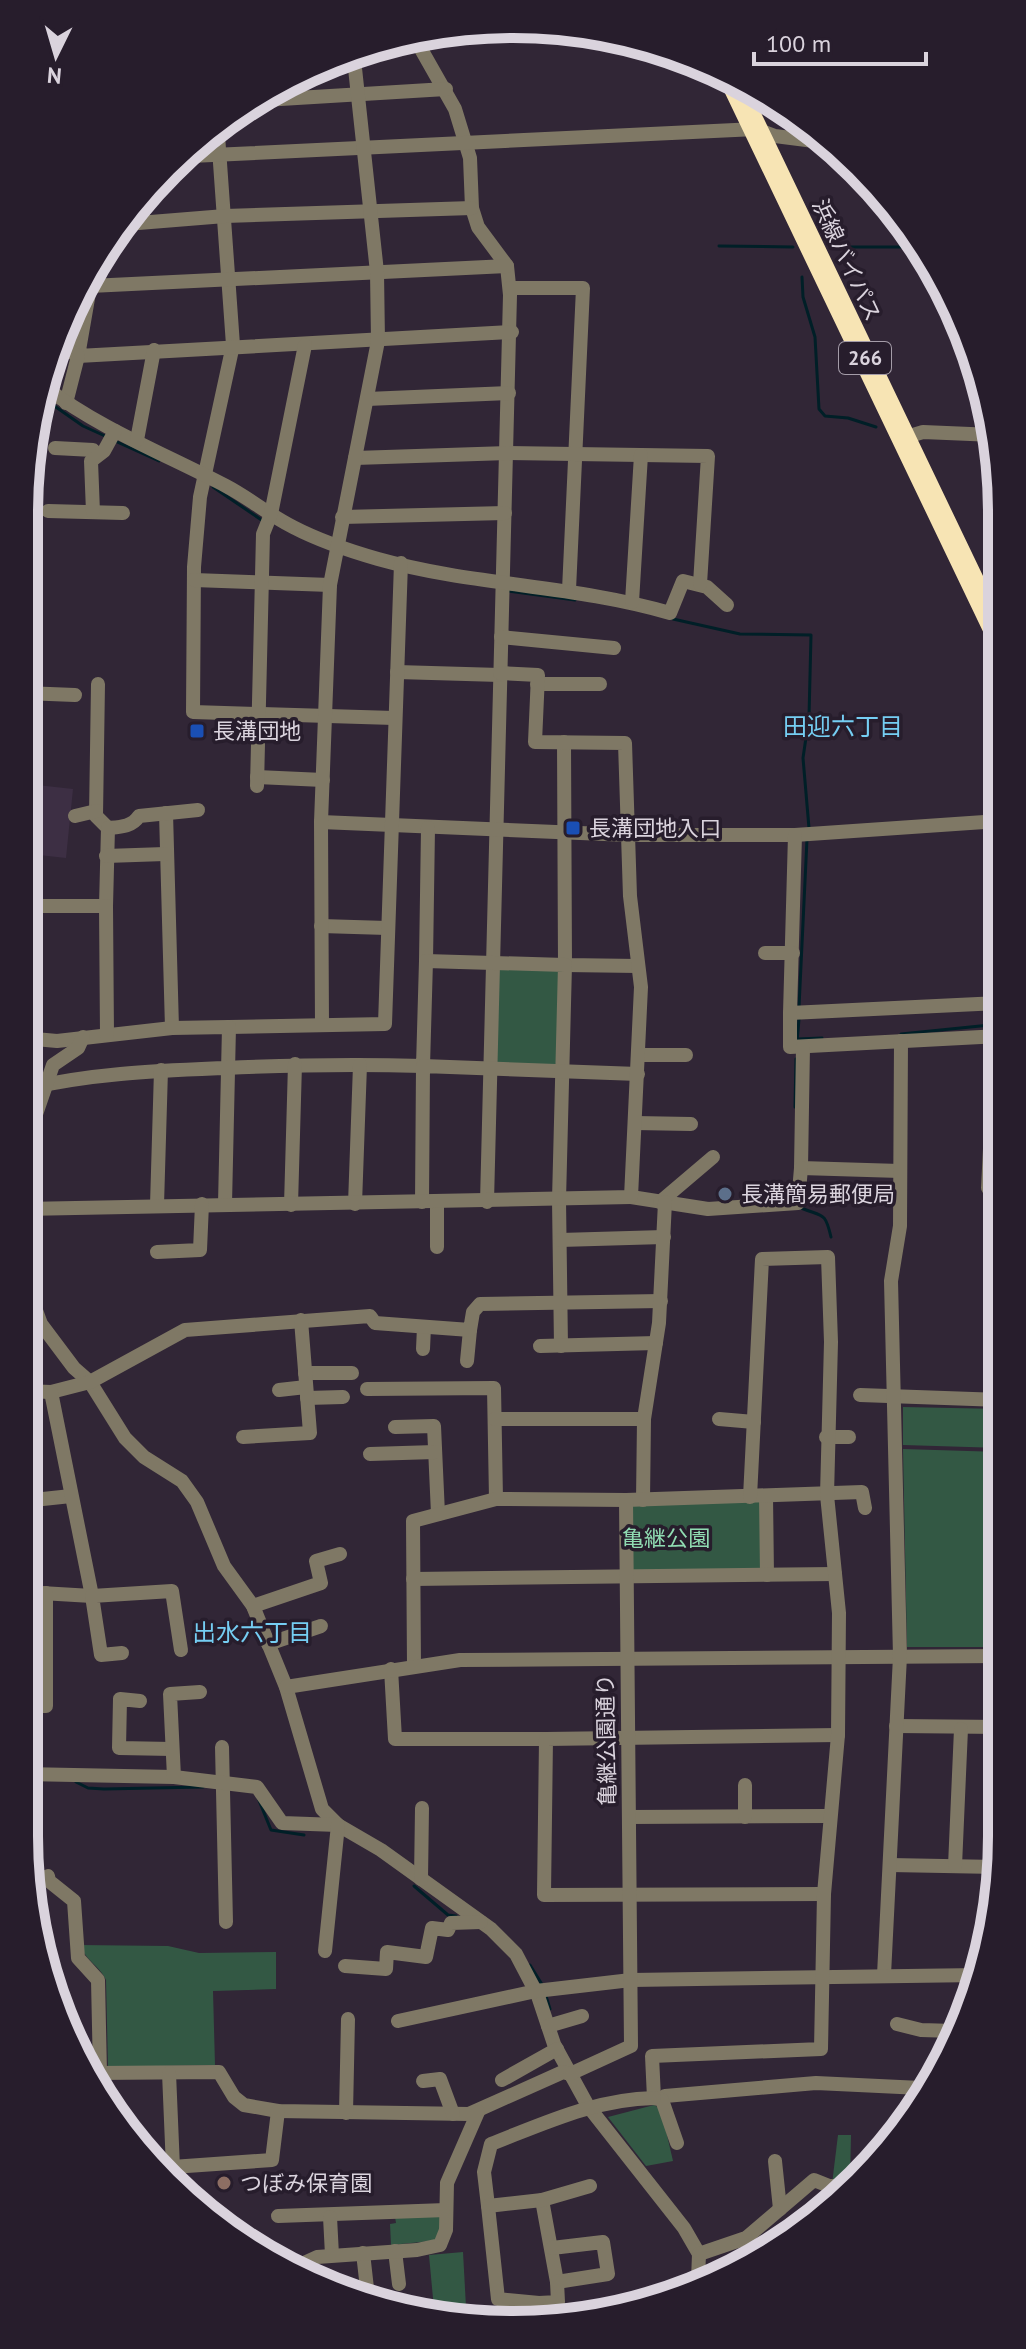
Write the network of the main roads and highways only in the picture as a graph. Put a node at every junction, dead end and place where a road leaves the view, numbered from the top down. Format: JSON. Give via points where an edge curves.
{"nodes":[{"id":1,"x":740,"y":96,"type":"edge"},
{"id":2,"x":988,"y":611,"type":"edge"}],
"edges":[{"from":1,"to":2,"type":"highway","name":"浜線バイパス","number":"266"}]}
